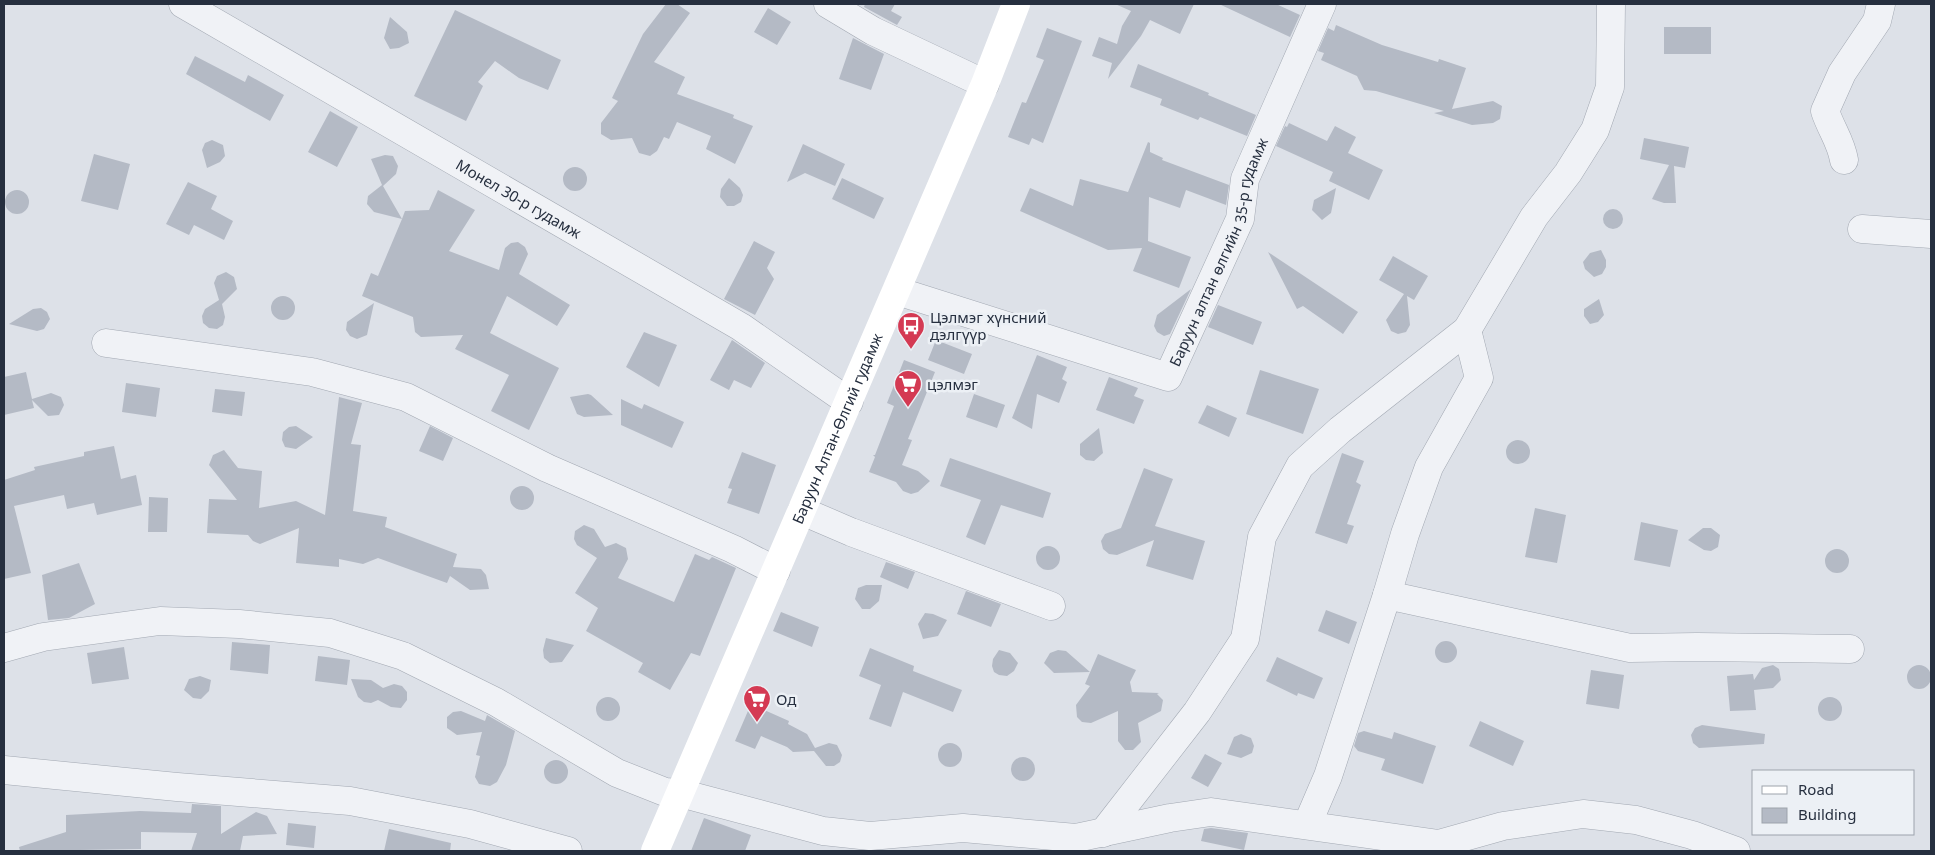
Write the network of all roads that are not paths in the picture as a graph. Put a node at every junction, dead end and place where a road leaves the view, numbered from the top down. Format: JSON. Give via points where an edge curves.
{"nodes":[{"id":1,"x":182,"y":4,"type":"edge"},
{"id":2,"x":828,"y":4,"type":"edge"},
{"id":3,"x":1016,"y":4,"type":"edge"},
{"id":4,"x":1322,"y":4,"type":"edge"},
{"id":5,"x":1611,"y":4,"type":"edge"},
{"id":6,"x":1880,"y":4,"type":"edge"},
{"id":7,"x":985,"y":84,"type":"junction"},
{"id":8,"x":1844,"y":160,"type":"dead end"},
{"id":9,"x":1862,"y":230,"type":"dead end"},
{"id":10,"x":1931,"y":234,"type":"edge"},
{"id":11,"x":897,"y":291,"type":"junction"},
{"id":12,"x":1467,"y":330,"type":"junction"},
{"id":13,"x":106,"y":343,"type":"dead end"},
{"id":14,"x":849,"y":402,"type":"junction"},
{"id":15,"x":802,"y":511,"type":"junction"},
{"id":16,"x":776,"y":571,"type":"junction"},
{"id":17,"x":1387,"y":596,"type":"junction"},
{"id":18,"x":1051,"y":606,"type":"dead end"},
{"id":19,"x":4,"y":648,"type":"edge"},
{"id":20,"x":1850,"y":649,"type":"dead end"},
{"id":21,"x":4,"y":770,"type":"edge"},
{"id":22,"x":680,"y":793,"type":"junction"},
{"id":23,"x":1307,"y":826,"type":"junction"},
{"id":24,"x":1103,"y":832,"type":"junction"},
{"id":25,"x":1076,"y":845,"type":"edge"},
{"id":26,"x":568,"y":851,"type":"edge"},
{"id":27,"x":654,"y":851,"type":"edge"},
{"id":28,"x":1736,"y":851,"type":"edge"}],
"edges":[{"from":1,"to":14,"type":"street","name":"Монел 30-р гудамж","via":[[740,327]]},
{"from":2,"to":7,"type":"street","via":[[873,31]]},
{"from":3,"to":7,"type":"main road","name":"Баруун Алтан-Өлгий гудамж"},
{"from":4,"to":11,"type":"street","name":"Баруун алтан өлгийн 35-р гудамж","via":[[1245,179],[1240,220],[1168,377]]},
{"from":5,"to":12,"type":"street","via":[[1610,87],[1596,130],[1534,217]]},
{"from":6,"to":8,"type":"street","via":[[1877,21],[1842,73],[1825,112],[1832,133],[1841,144]]},
{"from":7,"to":11,"type":"main road","name":"Баруун Алтан-Өлгий гудамж"},
{"from":9,"to":10,"type":"street"},
{"from":11,"to":14,"type":"main road","name":"Баруун Алтан-Өлгий гудамж"},
{"from":12,"to":17,"type":"street","via":[[1479,378],[1429,467]]},
{"from":12,"to":24,"type":"street","via":[[1340,430],[1300,466],[1262,537],[1245,639],[1197,712]]},
{"from":13,"to":16,"type":"street","via":[[312,372],[406,397],[547,468]]},
{"from":14,"to":15,"type":"main road","name":"Баруун Алтан-Өлгий гудамж"},
{"from":15,"to":16,"type":"main road","name":"Баруун Алтан-Өлгий гудамж"},
{"from":15,"to":18,"type":"street"},
{"from":16,"to":22,"type":"main road","name":"Баруун Алтан-Өлгий гудамж"},
{"from":17,"to":20,"type":"street","via":[[1630,648]]},
{"from":17,"to":23,"type":"street","via":[[1328,776]]},
{"from":19,"to":22,"type":"street","via":[[42,637],[160,621],[330,632],[403,656],[496,702],[617,773],[665,792]]},
{"from":21,"to":26,"type":"street","via":[[350,801],[470,824]]},
{"from":22,"to":25,"type":"street","via":[[823,831],[870,836],[963,828]]},
{"from":22,"to":27,"type":"main road","name":"Баруун Алтан-Өлгий гудамж"},
{"from":23,"to":24,"type":"street","via":[[1211,812]]},
{"from":23,"to":28,"type":"street","via":[[1439,844],[1503,826],[1583,814],[1636,820]]},
{"from":24,"to":25,"type":"street"}]}
